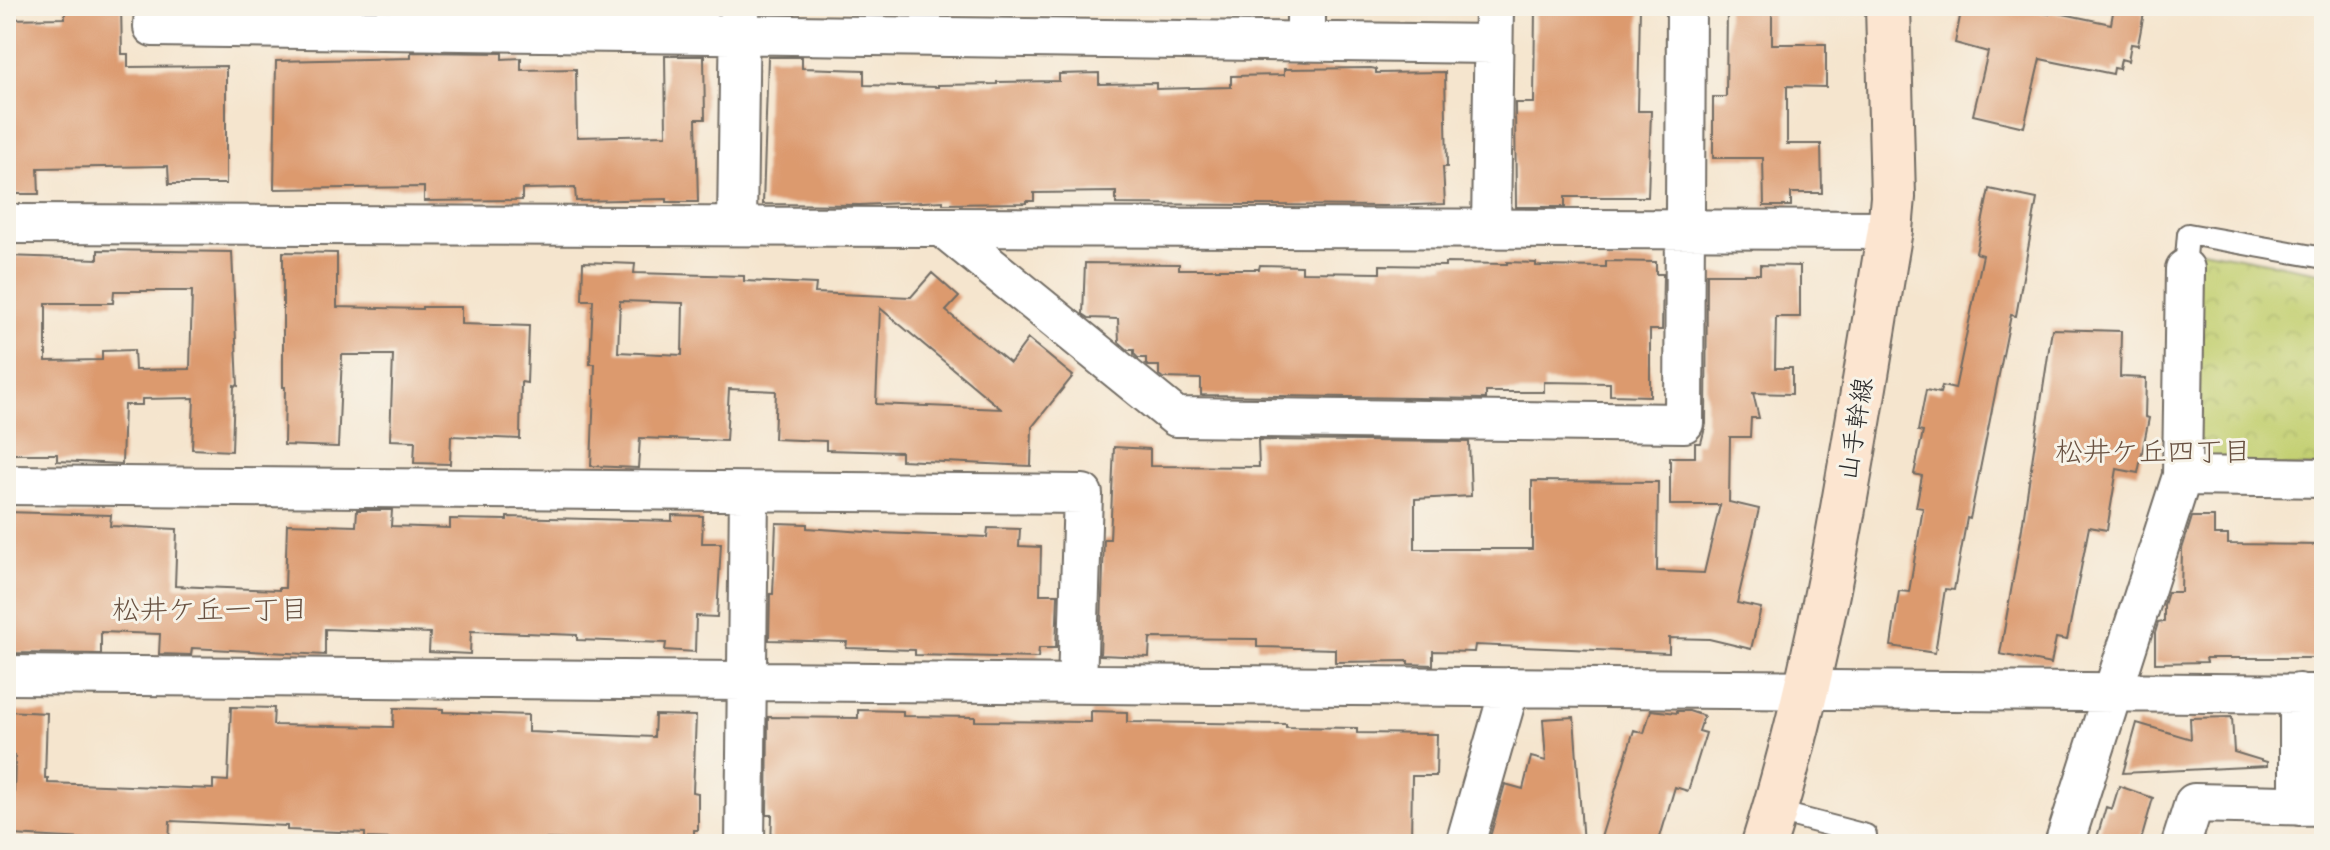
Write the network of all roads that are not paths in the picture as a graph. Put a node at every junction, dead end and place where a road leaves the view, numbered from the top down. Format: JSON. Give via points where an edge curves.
{"nodes":[{"id":1,"x":154,"y":6,"type":"edge"},
{"id":2,"x":1494,"y":6,"type":"edge"},
{"id":3,"x":1686,"y":6,"type":"edge"},
{"id":4,"x":1888,"y":6,"type":"edge"},
{"id":5,"x":350,"y":18,"type":"edge"},
{"id":6,"x":548,"y":19,"type":"edge"},
{"id":7,"x":740,"y":20,"type":"edge"},
{"id":8,"x":927,"y":22,"type":"edge"},
{"id":9,"x":1111,"y":23,"type":"edge"},
{"id":10,"x":1306,"y":24,"type":"edge"},
{"id":11,"x":1493,"y":44,"type":"junction"},
{"id":12,"x":6,"y":224,"type":"edge"},
{"id":13,"x":737,"y":226,"type":"junction"},
{"id":14,"x":942,"y":227,"type":"junction"},
{"id":15,"x":1491,"y":229,"type":"junction"},
{"id":16,"x":1685,"y":229,"type":"junction"},
{"id":17,"x":1890,"y":230,"type":"junction"},
{"id":18,"x":2324,"y":258,"type":"edge"},
{"id":19,"x":2185,"y":269,"type":"joint"},
{"id":20,"x":2182,"y":476,"type":"junction"},
{"id":21,"x":2324,"y":478,"type":"edge"},
{"id":22,"x":6,"y":485,"type":"edge"},
{"id":23,"x":749,"y":492,"type":"junction"},
{"id":24,"x":6,"y":675,"type":"edge"},
{"id":25,"x":747,"y":681,"type":"junction"},
{"id":26,"x":1077,"y":684,"type":"junction"},
{"id":27,"x":1510,"y":687,"type":"junction"},
{"id":28,"x":1807,"y":689,"type":"junction"},
{"id":29,"x":2113,"y":692,"type":"junction"},
{"id":30,"x":2312,"y":694,"type":"edge"},
{"id":31,"x":2312,"y":806,"type":"edge"},
{"id":32,"x":1769,"y":828,"type":"edge"},
{"id":33,"x":1866,"y":835,"type":"dead end"},
{"id":34,"x":745,"y":844,"type":"edge"},
{"id":35,"x":1465,"y":844,"type":"edge"},
{"id":36,"x":2064,"y":844,"type":"edge"},
{"id":37,"x":2181,"y":844,"type":"edge"}],
"edges":[{"from":1,"to":5,"type":"street","via":[[153,27]]},
{"from":2,"to":11,"type":"street"},
{"from":3,"to":16,"type":"street"},
{"from":4,"to":17,"type":"street","name":"山手幹線"},
{"from":5,"to":6,"type":"street"},
{"from":6,"to":7,"type":"street"},
{"from":7,"to":8,"type":"street"},
{"from":7,"to":13,"type":"street"},
{"from":8,"to":9,"type":"street"},
{"from":9,"to":10,"type":"street"},
{"from":10,"to":11,"type":"street"},
{"from":11,"to":15,"type":"street"},
{"from":12,"to":13,"type":"street"},
{"from":13,"to":14,"type":"street"},
{"from":14,"to":15,"type":"street"},
{"from":14,"to":16,"type":"street","via":[[1176,417],[1684,423]]},
{"from":15,"to":16,"type":"street"},
{"from":16,"to":17,"type":"street"},
{"from":17,"to":28,"type":"street","name":"山手幹線"},
{"from":18,"to":19,"type":"lane","via":[[2188,234]]},
{"from":19,"to":20,"type":"street"},
{"from":20,"to":21,"type":"street"},
{"from":20,"to":29,"type":"street"},
{"from":22,"to":23,"type":"street"},
{"from":23,"to":25,"type":"street"},
{"from":23,"to":26,"type":"street","via":[[1083,494]]},
{"from":24,"to":25,"type":"street"},
{"from":25,"to":26,"type":"street"},
{"from":25,"to":34,"type":"street"},
{"from":26,"to":27,"type":"street"},
{"from":27,"to":28,"type":"street"},
{"from":27,"to":35,"type":"street"},
{"from":28,"to":29,"type":"street"},
{"from":28,"to":32,"type":"street","name":"山手幹線"},
{"from":29,"to":30,"type":"street"},
{"from":29,"to":36,"type":"street"},
{"from":30,"to":31,"type":"street"},
{"from":31,"to":37,"type":"street","via":[[2194,803]]},
{"from":32,"to":33,"type":"lane"}]}
